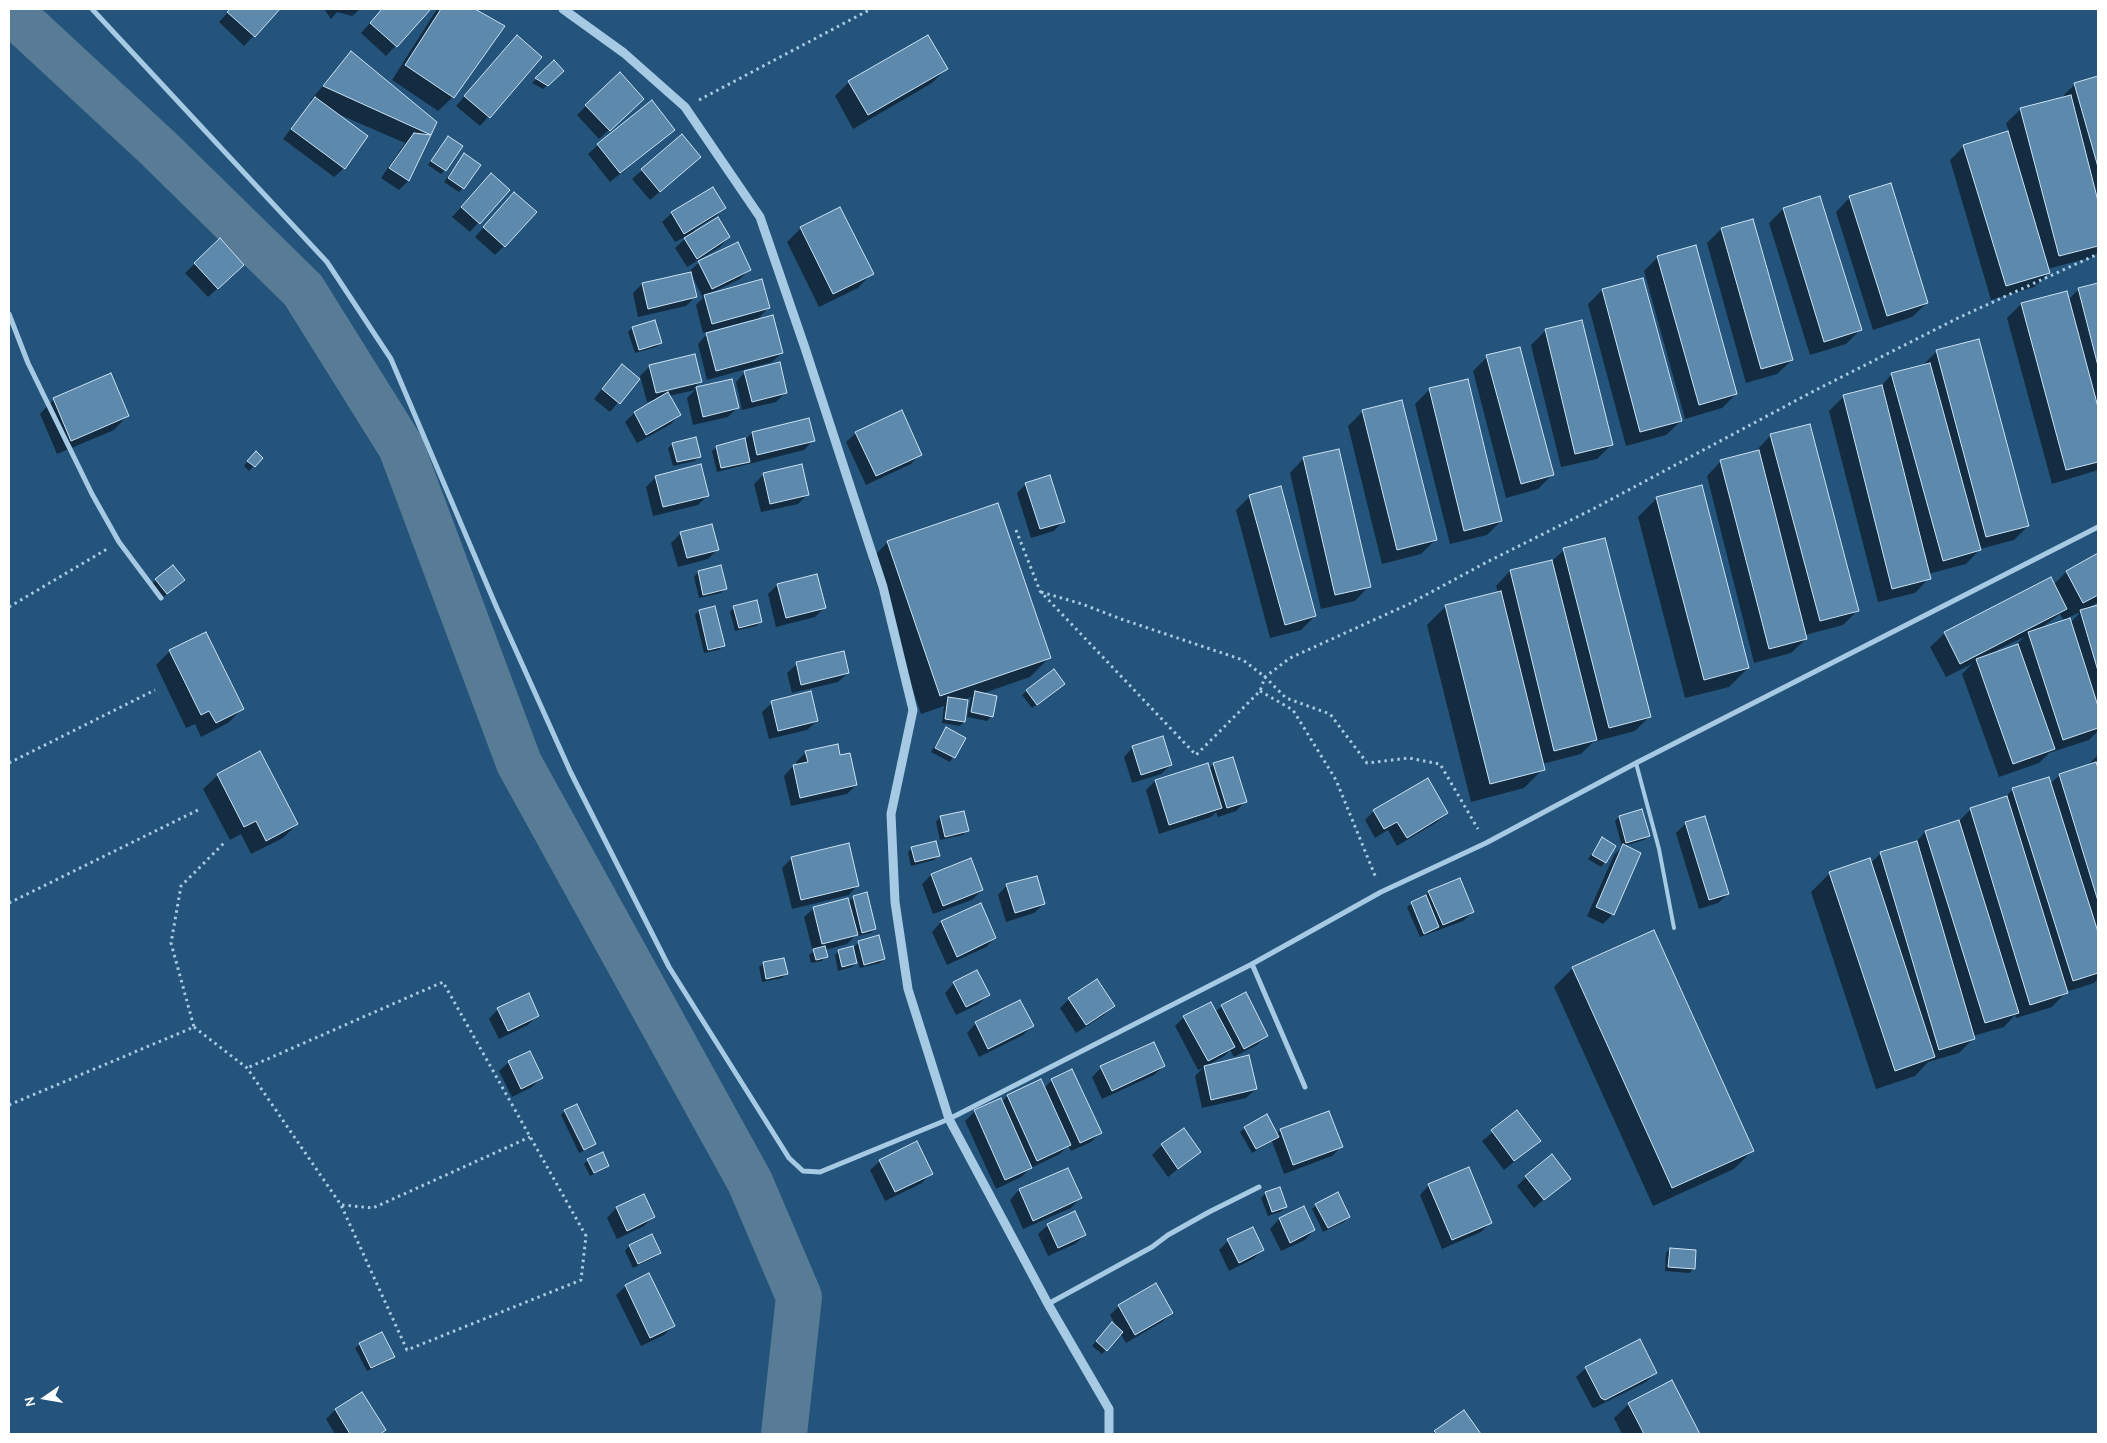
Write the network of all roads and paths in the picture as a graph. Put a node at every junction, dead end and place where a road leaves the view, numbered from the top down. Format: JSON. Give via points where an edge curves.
{"nodes":[{"id":1,"x":92,"y":9,"type":"edge"},
{"id":2,"x":563,"y":9,"type":"edge"},
{"id":3,"x":871,"y":9,"type":"edge"},
{"id":4,"x":685,"y":107,"type":"junction"},
{"id":5,"x":2098,"y":254,"type":"edge"},
{"id":6,"x":9,"y":314,"type":"edge"},
{"id":7,"x":2098,"y":527,"type":"edge"},
{"id":8,"x":1016,"y":530,"type":"dead end"},
{"id":9,"x":119,"y":542,"type":"junction"},
{"id":10,"x":1040,"y":591,"type":"junction"},
{"id":11,"x":161,"y":598,"type":"dead end"},
{"id":12,"x":9,"y":607,"type":"edge"},
{"id":13,"x":1265,"y":677,"type":"junction"},
{"id":14,"x":155,"y":690,"type":"dead end"},
{"id":15,"x":1260,"y":691,"type":"junction"},
{"id":16,"x":9,"y":763,"type":"edge"},
{"id":17,"x":1636,"y":763,"type":"junction"},
{"id":18,"x":198,"y":810,"type":"dead end"},
{"id":19,"x":225,"y":842,"type":"dead end"},
{"id":20,"x":1486,"y":843,"type":"junction"},
{"id":21,"x":1381,"y":892,"type":"junction"},
{"id":22,"x":9,"y":903,"type":"edge"},
{"id":23,"x":1674,"y":928,"type":"dead end"},
{"id":24,"x":1252,"y":964,"type":"junction"},
{"id":25,"x":194,"y":1027,"type":"junction"},
{"id":26,"x":247,"y":1068,"type":"junction"},
{"id":27,"x":1305,"y":1087,"type":"dead end"},
{"id":28,"x":9,"y":1105,"type":"edge"},
{"id":29,"x":950,"y":1118,"type":"junction"},
{"id":30,"x":530,"y":1137,"type":"junction"},
{"id":31,"x":1259,"y":1187,"type":"dead end"},
{"id":32,"x":341,"y":1205,"type":"junction"},
{"id":33,"x":1048,"y":1304,"type":"junction"},
{"id":34,"x":1109,"y":1434,"type":"edge"}],
"edges":[{"from":1,"to":29,"type":"street","via":[[327,262],[391,359],[575,782],[668,967],[789,1158],[803,1171],[820,1172]]},
{"from":2,"to":4,"type":"street","via":[[624,53]]},
{"from":3,"to":4,"type":"path"},
{"from":4,"to":29,"type":"street","via":[[760,217],[883,588],[913,710],[891,814],[895,902],[908,989]]},
{"from":5,"to":13,"type":"path","via":[[1958,318],[1812,392],[1409,604],[1290,658]]},
{"from":6,"to":9,"type":"street","via":[[28,363]]},
{"from":7,"to":17,"type":"street"},
{"from":8,"to":10,"type":"path"},
{"from":9,"to":11,"type":"street"},
{"from":9,"to":12,"type":"path"},
{"from":10,"to":13,"type":"path","via":[[1244,660]]},
{"from":10,"to":15,"type":"path","via":[[1196,755]]},
{"from":13,"to":15,"type":"path"},
{"from":13,"to":20,"type":"path","via":[[1286,698],[1330,714],[1367,763],[1409,758],[1440,764]]},
{"from":14,"to":16,"type":"path"},
{"from":15,"to":21,"type":"path","via":[[1293,710],[1336,780]]},
{"from":17,"to":20,"type":"street"},
{"from":17,"to":23,"type":"lane","via":[[1659,849]]},
{"from":18,"to":22,"type":"path"},
{"from":19,"to":25,"type":"path","via":[[181,886],[171,943]]},
{"from":20,"to":21,"type":"street"},
{"from":21,"to":24,"type":"street"},
{"from":24,"to":27,"type":"street"},
{"from":24,"to":29,"type":"street"},
{"from":25,"to":26,"type":"path"},
{"from":25,"to":28,"type":"path"},
{"from":26,"to":30,"type":"path","via":[[443,982]]},
{"from":26,"to":32,"type":"path"},
{"from":29,"to":33,"type":"street"},
{"from":30,"to":32,"type":"path","via":[[373,1208]]},
{"from":30,"to":32,"type":"path","via":[[586,1236],[581,1280],[407,1350]]},
{"from":31,"to":33,"type":"street"},
{"from":33,"to":34,"type":"street","via":[[1108,1409]]}]}
